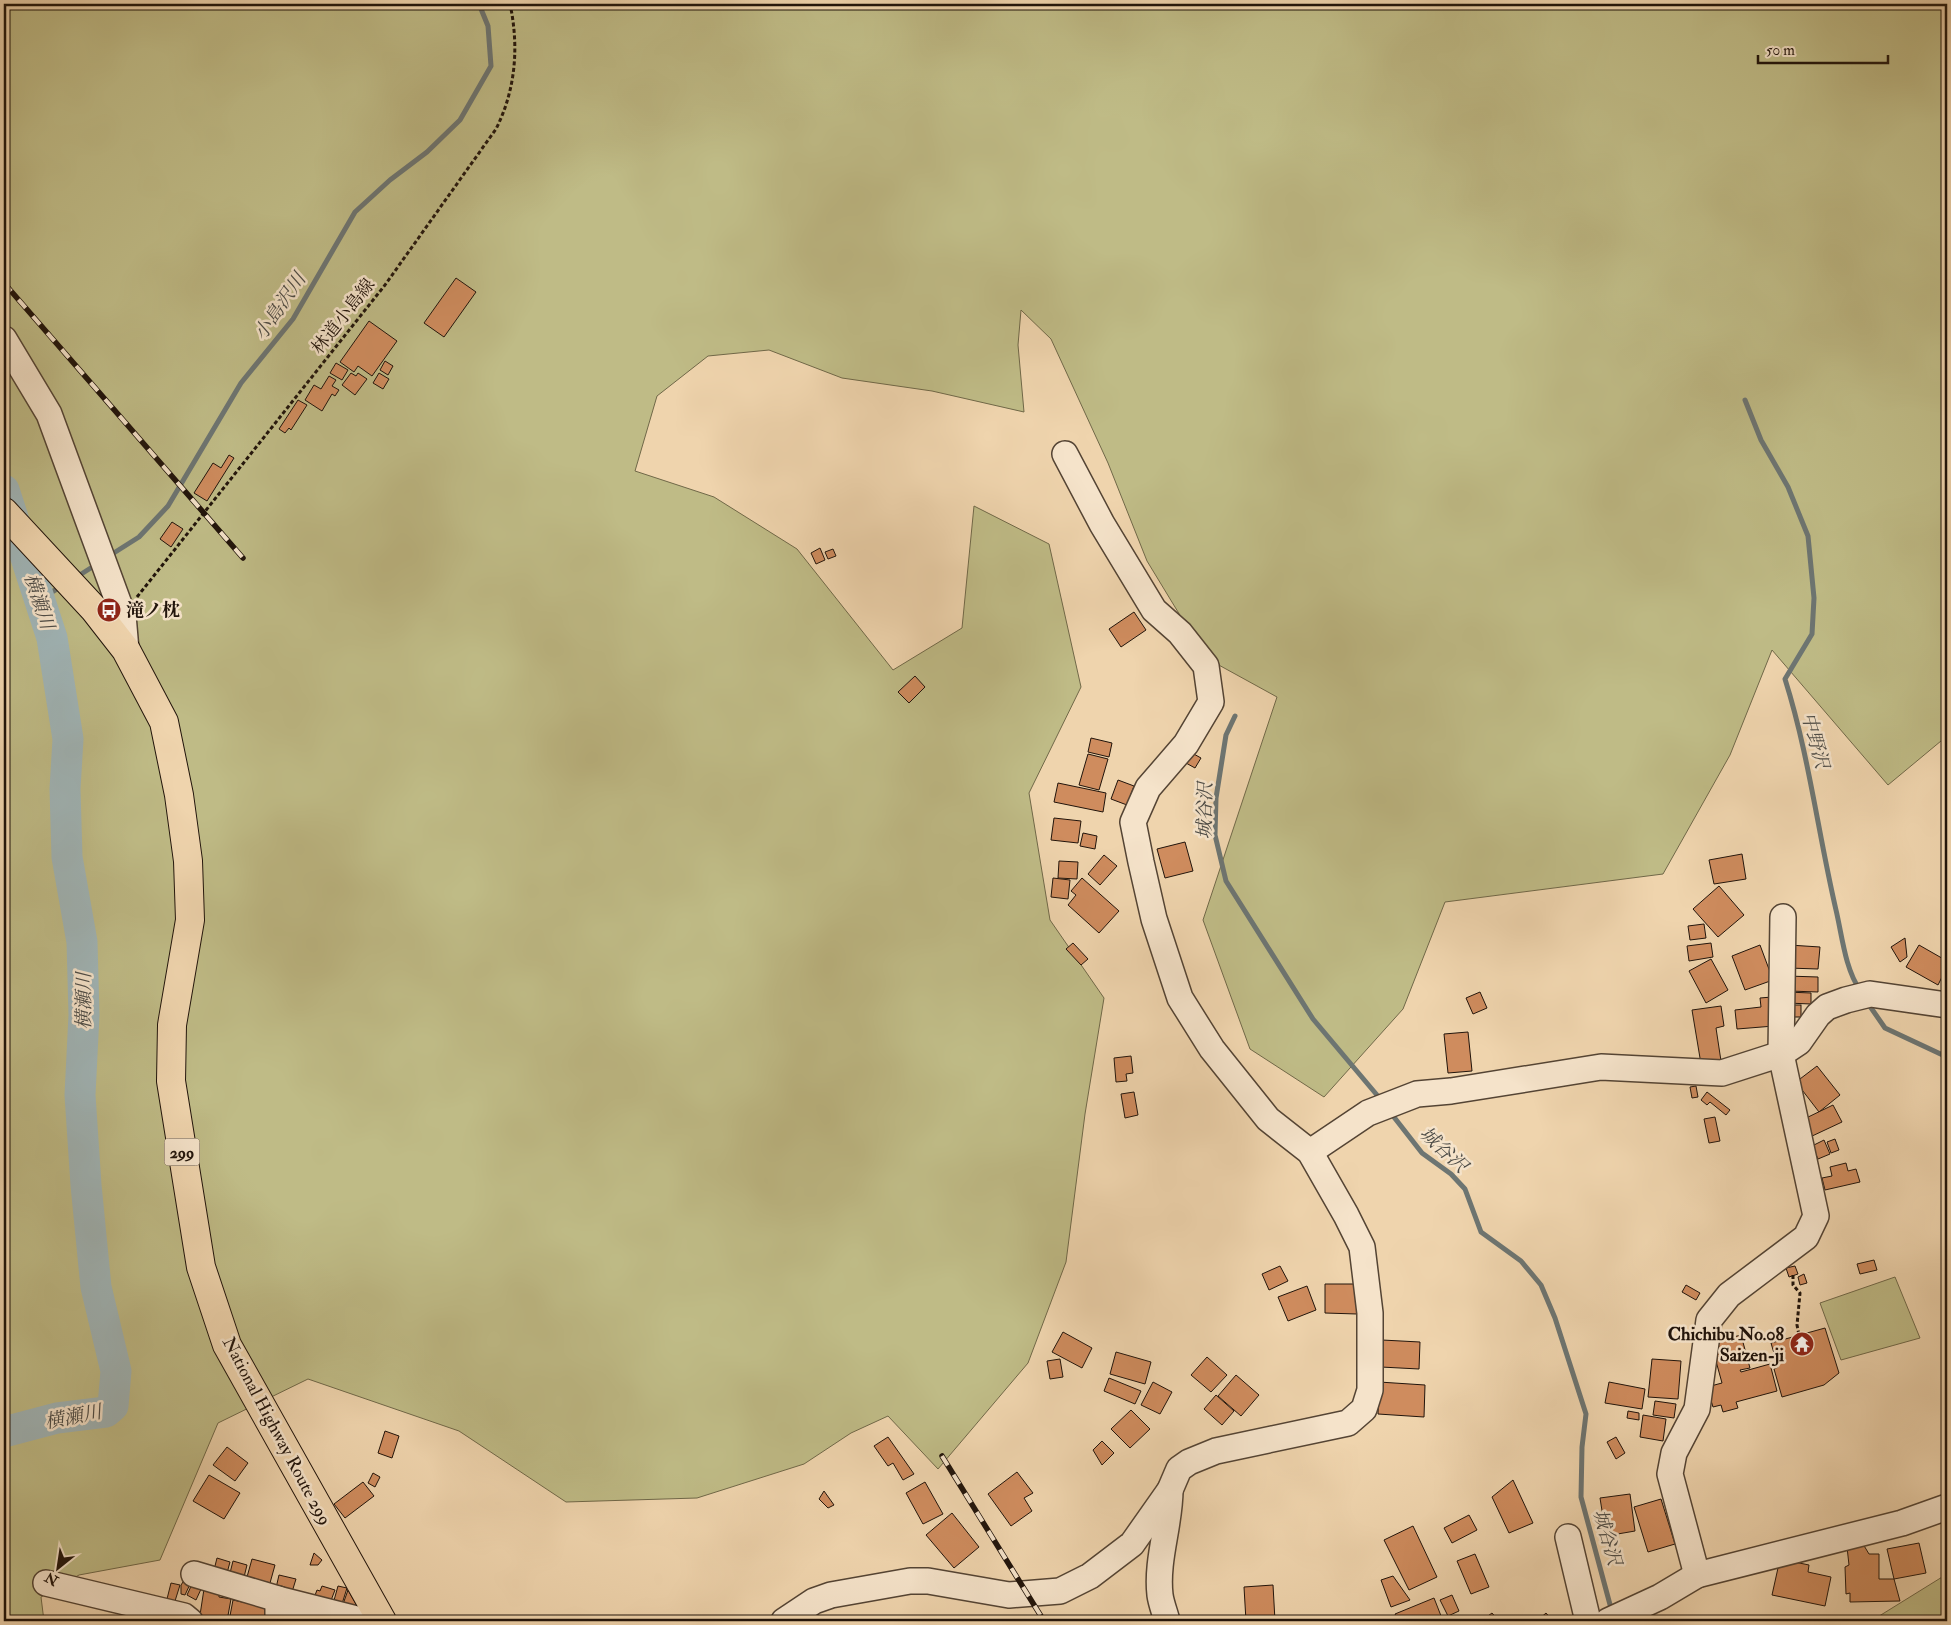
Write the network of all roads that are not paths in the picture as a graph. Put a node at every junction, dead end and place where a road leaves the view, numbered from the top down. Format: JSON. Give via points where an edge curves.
{"nodes":[{"id":1,"x":4,"y":339,"type":"edge"},
{"id":2,"x":1065,"y":454,"type":"dead end"},
{"id":3,"x":4,"y":512,"type":"edge"},
{"id":4,"x":126,"y":650,"type":"junction"},
{"id":5,"x":1783,"y":917,"type":"dead end"},
{"id":6,"x":1947,"y":1005,"type":"edge"},
{"id":7,"x":1781,"y":1054,"type":"junction"},
{"id":8,"x":1313,"y":1150,"type":"junction"},
{"id":9,"x":1170,"y":1490,"type":"junction"},
{"id":10,"x":1947,"y":1507,"type":"edge"},
{"id":11,"x":1568,"y":1537,"type":"dead end"},
{"id":12,"x":194,"y":1574,"type":"dead end"},
{"id":13,"x":1696,"y":1575,"type":"junction"},
{"id":14,"x":46,"y":1582,"type":"dead end"},
{"id":15,"x":278,"y":1610,"type":"edge"},
{"id":16,"x":1617,"y":1617,"type":"edge"},
{"id":17,"x":190,"y":1621,"type":"edge"},
{"id":18,"x":365,"y":1621,"type":"edge"},
{"id":19,"x":382,"y":1621,"type":"edge"},
{"id":20,"x":784,"y":1621,"type":"edge"},
{"id":21,"x":1167,"y":1621,"type":"edge"},
{"id":22,"x":1588,"y":1621,"type":"edge"}],
"edges":[{"from":1,"to":4,"type":"street","via":[[49,414],[122,614]]},
{"from":2,"to":8,"type":"street","via":[[1102,524],[1154,610],[1180,633],[1206,666],[1211,702],[1186,744],[1148,788],[1133,822],[1154,919],[1180,998],[1212,1049],[1268,1119]]},
{"from":3,"to":4,"type":"highway","name":"National Highway Route 299","number":"299","via":[[94,609]]},
{"from":4,"to":19,"type":"highway","name":"National Highway Route 299","number":"299","via":[[164,722],[188,861],[190,920],[172,1025],[171,1081],[202,1267],[227,1346]]},
{"from":5,"to":7,"type":"street"},
{"from":6,"to":7,"type":"street","via":[[1870,994],[1846,1000],[1827,1007],[1799,1042]]},
{"from":7,"to":8,"type":"street","via":[[1722,1073],[1601,1067],[1417,1094],[1368,1113]]},
{"from":7,"to":13,"type":"street","via":[[1816,1216],[1806,1237],[1729,1295],[1709,1320],[1697,1409],[1674,1453],[1670,1474]]},
{"from":8,"to":9,"type":"street","via":[[1362,1247],[1370,1313],[1371,1372],[1364,1409],[1348,1423],[1202,1455],[1179,1469]]},
{"from":9,"to":20,"type":"street","via":[[1132,1544],[1090,1576],[1060,1592],[1009,1595],[928,1581],[910,1581],[831,1595],[814,1601]]},
{"from":9,"to":21,"type":"street","via":[[1160,1575],[1160,1595]]},
{"from":10,"to":13,"type":"street","via":[[1902,1523]]},
{"from":11,"to":22,"type":"street"},
{"from":12,"to":15,"type":"street"},
{"from":13,"to":16,"type":"street"},
{"from":14,"to":17,"type":"street","via":[[184,1616]]},
{"from":15,"to":18,"type":"street"}]}
